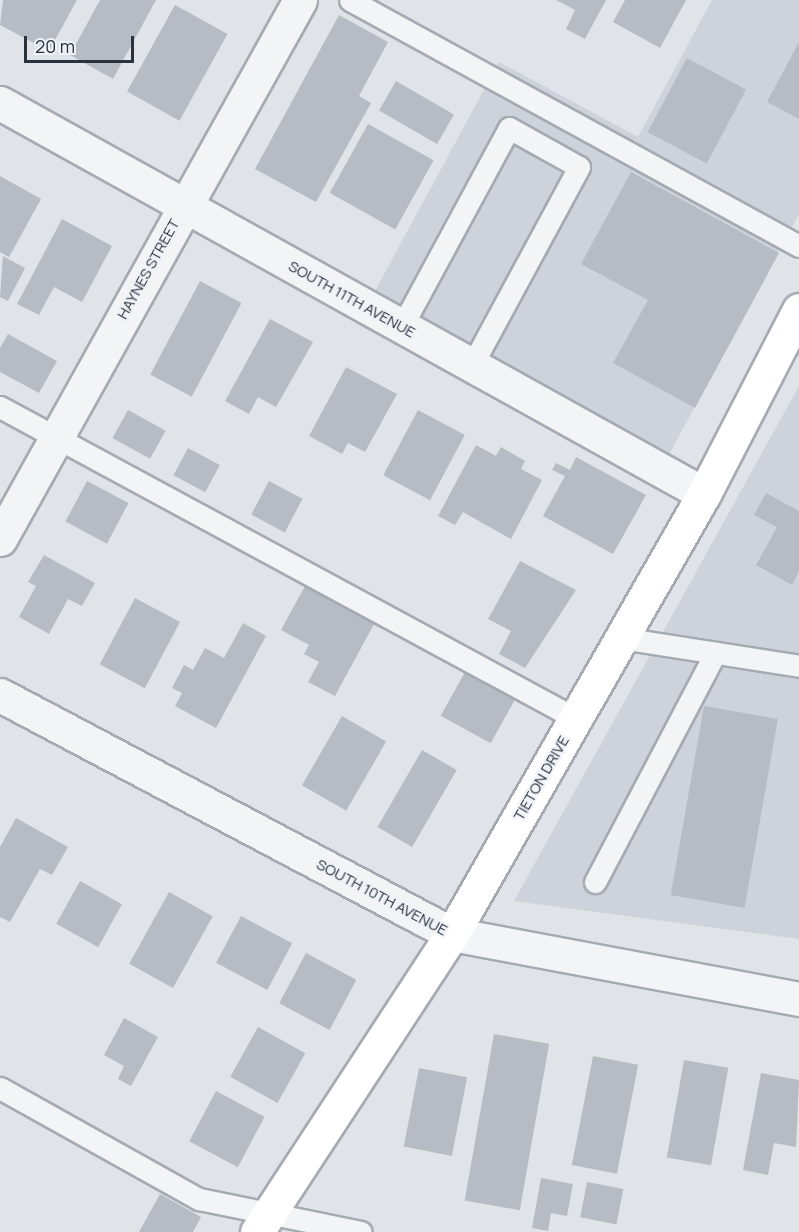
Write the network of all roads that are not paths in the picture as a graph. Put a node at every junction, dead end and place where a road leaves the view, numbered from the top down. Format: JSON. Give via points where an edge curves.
{"nodes":[{"id":1,"x":300,"y":0,"type":"edge"},
{"id":2,"x":350,"y":0,"type":"edge"},
{"id":3,"x":0,"y":103,"type":"edge"},
{"id":4,"x":183,"y":206,"type":"junction"},
{"id":5,"x":799,"y":246,"type":"edge"},
{"id":6,"x":799,"y":310,"type":"edge"},
{"id":7,"x":402,"y":326,"type":"junction"},
{"id":8,"x":472,"y":365,"type":"junction"},
{"id":9,"x":0,"y":406,"type":"edge"},
{"id":10,"x":56,"y":438,"type":"junction"},
{"id":11,"x":704,"y":494,"type":"junction"},
{"id":12,"x":0,"y":540,"type":"edge"},
{"id":13,"x":621,"y":638,"type":"junction"},
{"id":14,"x":715,"y":653,"type":"junction"},
{"id":15,"x":799,"y":666,"type":"edge"},
{"id":16,"x":0,"y":695,"type":"edge"},
{"id":17,"x":575,"y":718,"type":"junction"},
{"id":18,"x":595,"y":882,"type":"dead end"},
{"id":19,"x":452,"y":934,"type":"junction"},
{"id":20,"x":799,"y":999,"type":"edge"},
{"id":21,"x":0,"y":1088,"type":"edge"},
{"id":22,"x":263,"y":1223,"type":"edge"},
{"id":23,"x":361,"y":1232,"type":"edge"}],
"edges":[{"from":1,"to":4,"type":"street","name":"HAYNES STREET"},
{"from":2,"to":5,"type":"lane"},
{"from":3,"to":4,"type":"street","name":"SOUTH 11TH AVENUE"},
{"from":4,"to":7,"type":"street","name":"SOUTH 11TH AVENUE"},
{"from":4,"to":10,"type":"street","name":"HAYNES STREET"},
{"from":6,"to":11,"type":"main road","name":"TIETON DRIVE"},
{"from":7,"to":8,"type":"street","name":"SOUTH 11TH AVENUE"},
{"from":7,"to":8,"type":"lane","via":[[508,128],[579,167]]},
{"from":8,"to":11,"type":"street","name":"SOUTH 11TH AVENUE"},
{"from":9,"to":10,"type":"lane"},
{"from":10,"to":12,"type":"street","name":"HAYNES STREET"},
{"from":10,"to":17,"type":"lane"},
{"from":11,"to":13,"type":"main road","name":"TIETON DRIVE"},
{"from":13,"to":14,"type":"lane"},
{"from":13,"to":17,"type":"main road","name":"TIETON DRIVE"},
{"from":14,"to":15,"type":"lane"},
{"from":14,"to":18,"type":"lane"},
{"from":16,"to":19,"type":"street","name":"SOUTH 10TH AVENUE"},
{"from":17,"to":19,"type":"main road","name":"TIETON DRIVE"},
{"from":19,"to":20,"type":"street","name":"SOUTH 10TH AVENUE"},
{"from":19,"to":22,"type":"main road","name":"TIETON DRIVE"},
{"from":21,"to":22,"type":"lane","via":[[199,1199]]},
{"from":22,"to":23,"type":"lane"}]}
